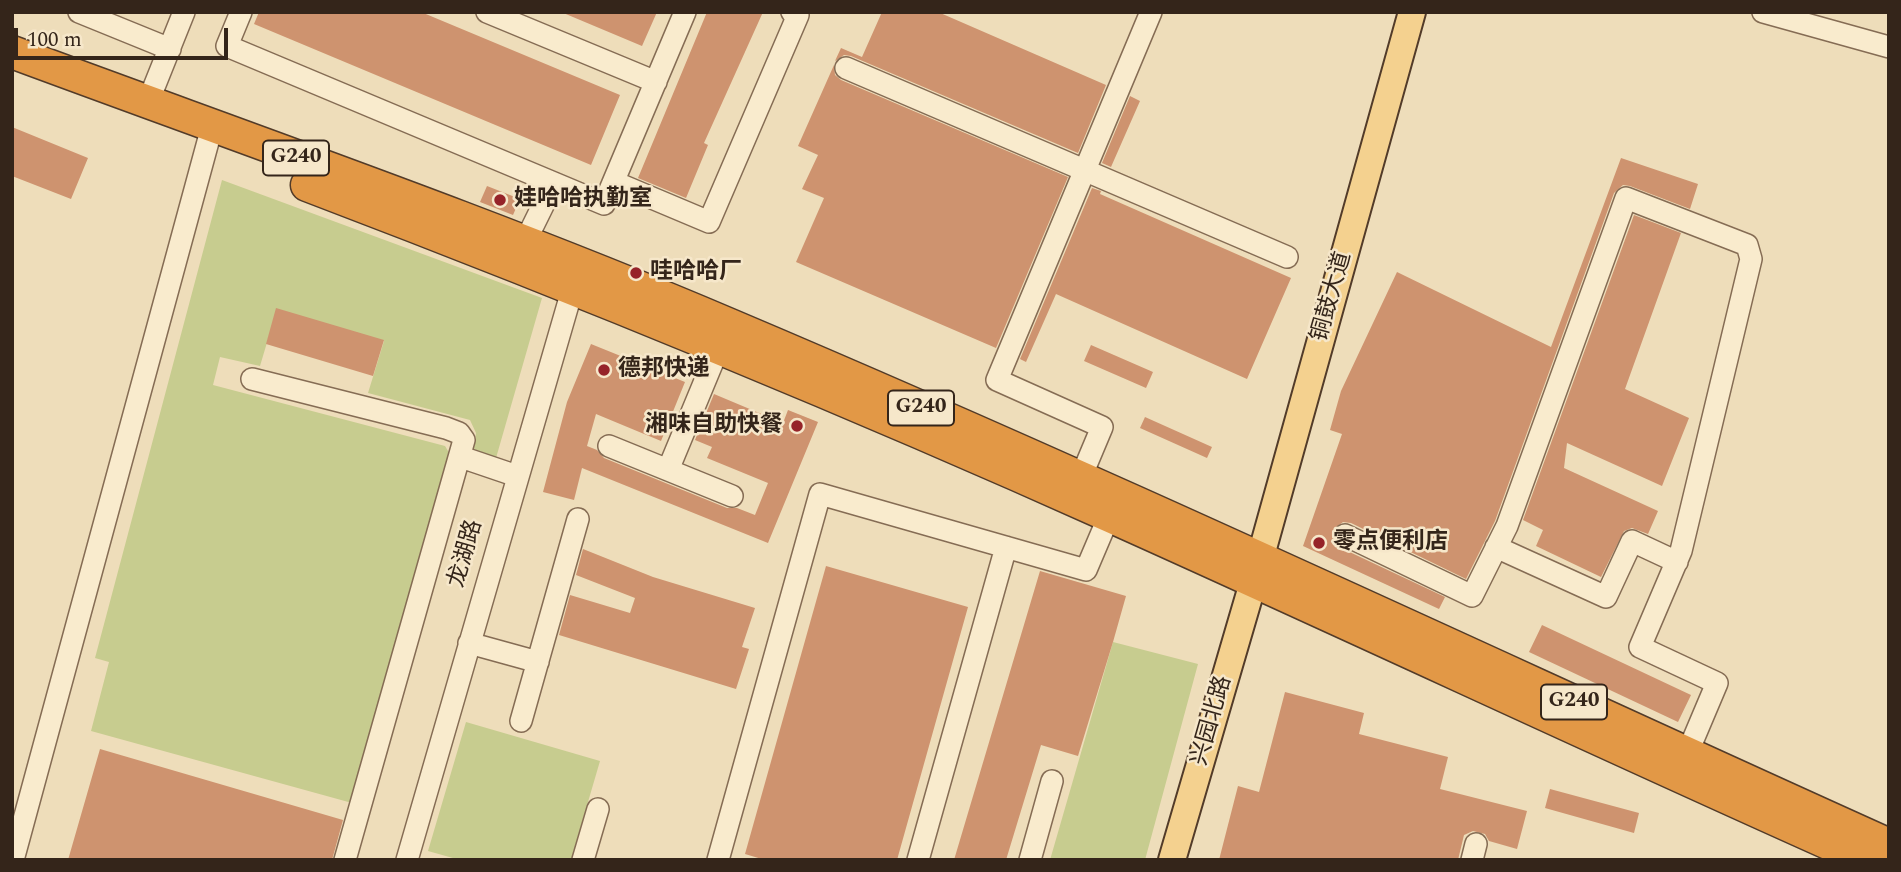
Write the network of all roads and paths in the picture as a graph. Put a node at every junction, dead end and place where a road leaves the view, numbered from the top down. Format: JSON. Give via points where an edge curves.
{"nodes":[{"id":1,"x":79,"y":12,"type":"edge"},
{"id":2,"x":184,"y":12,"type":"edge"},
{"id":3,"x":241,"y":12,"type":"edge"},
{"id":4,"x":487,"y":12,"type":"edge"},
{"id":5,"x":685,"y":12,"type":"edge"},
{"id":6,"x":792,"y":12,"type":"edge"},
{"id":7,"x":1151,"y":12,"type":"edge"},
{"id":8,"x":1412,"y":12,"type":"edge"},
{"id":9,"x":1763,"y":12,"type":"edge"},
{"id":10,"x":1889,"y":47,"type":"edge"},
{"id":11,"x":170,"y":49,"type":"junction"},
{"id":12,"x":12,"y":52,"type":"edge"},
{"id":13,"x":846,"y":68,"type":"dead end"},
{"id":14,"x":12,"y":75,"type":"edge"},
{"id":15,"x":656,"y":82,"type":"junction"},
{"id":16,"x":148,"y":102,"type":"junction"},
{"id":17,"x":209,"y":137,"type":"junction"},
{"id":18,"x":1084,"y":170,"type":"junction"},
{"id":19,"x":614,"y":181,"type":"junction"},
{"id":20,"x":554,"y":183,"type":"junction"},
{"id":21,"x":525,"y":242,"type":"junction"},
{"id":22,"x":1287,"y":257,"type":"dead end"},
{"id":23,"x":576,"y":275,"type":"junction"},
{"id":24,"x":719,"y":347,"type":"junction"},
{"id":25,"x":251,"y":379,"type":"dead end"},
{"id":26,"x":609,"y":446,"type":"dead end"},
{"id":27,"x":461,"y":457,"type":"junction"},
{"id":28,"x":668,"y":470,"type":"junction"},
{"id":29,"x":517,"y":476,"type":"junction"},
{"id":30,"x":1081,"y":477,"type":"junction"},
{"id":31,"x":732,"y":496,"type":"dead end"},
{"id":32,"x":1109,"y":516,"type":"junction"},
{"id":33,"x":578,"y":519,"type":"dead end"},
{"id":34,"x":1345,"y":536,"type":"dead end"},
{"id":35,"x":1006,"y":547,"type":"junction"},
{"id":36,"x":1496,"y":547,"type":"junction"},
{"id":37,"x":1677,"y":562,"type":"junction"},
{"id":38,"x":1257,"y":570,"type":"junction"},
{"id":39,"x":469,"y":643,"type":"junction"},
{"id":40,"x":538,"y":662,"type":"junction"},
{"id":41,"x":522,"y":721,"type":"dead end"},
{"id":42,"x":1687,"y":754,"type":"junction"},
{"id":43,"x":1052,"y":780,"type":"dead end"},
{"id":44,"x":598,"y":809,"type":"dead end"},
{"id":45,"x":1889,"y":845,"type":"edge"},
{"id":46,"x":13,"y":860,"type":"edge"},
{"id":47,"x":345,"y":860,"type":"edge"},
{"id":48,"x":407,"y":860,"type":"edge"},
{"id":49,"x":583,"y":860,"type":"edge"},
{"id":50,"x":718,"y":860,"type":"edge"},
{"id":51,"x":918,"y":860,"type":"edge"},
{"id":52,"x":1030,"y":860,"type":"edge"},
{"id":53,"x":1172,"y":860,"type":"edge"},
{"id":54,"x":1866,"y":860,"type":"edge"}],
"edges":[{"from":1,"to":11,"type":"street"},
{"from":2,"to":11,"type":"street"},
{"from":3,"to":20,"type":"street","via":[[227,46]]},
{"from":4,"to":15,"type":"street"},
{"from":5,"to":15,"type":"street"},
{"from":6,"to":19,"type":"street","via":[[798,15],[709,222]]},
{"from":7,"to":18,"type":"street"},
{"from":8,"to":38,"type":"main road","name":"铜鼓大道"},
{"from":9,"to":10,"type":"street"},
{"from":11,"to":16,"type":"street"},
{"from":12,"to":16,"type":"highway","number":"G240"},
{"from":13,"to":18,"type":"street"},
{"from":14,"to":17,"type":"highway","number":"G240"},
{"from":15,"to":19,"type":"street"},
{"from":16,"to":17,"type":"highway","number":"G240"},
{"from":17,"to":21,"type":"highway","number":"G240"},
{"from":17,"to":23,"type":"highway","number":"G240"},
{"from":17,"to":46,"type":"street"},
{"from":18,"to":22,"type":"street"},
{"from":18,"to":30,"type":"street","via":[[997,380],[1102,426]]},
{"from":19,"to":20,"type":"street","via":[[604,204]]},
{"from":20,"to":21,"type":"street"},
{"from":21,"to":23,"type":"highway","number":"G240"},
{"from":23,"to":24,"type":"highway","number":"G240"},
{"from":23,"to":29,"type":"street","name":"龙湖路"},
{"from":23,"to":30,"type":"highway","number":"G240","via":[[740,329]]},
{"from":24,"to":28,"type":"street"},
{"from":24,"to":32,"type":"highway","number":"G240"},
{"from":25,"to":27,"type":"street","via":[[453,430],[464,440]]},
{"from":26,"to":28,"type":"street"},
{"from":27,"to":29,"type":"street"},
{"from":27,"to":47,"type":"street"},
{"from":28,"to":31,"type":"street"},
{"from":29,"to":39,"type":"street","name":"龙湖路"},
{"from":30,"to":38,"type":"highway","number":"G240"},
{"from":32,"to":35,"type":"street","via":[[1086,570]]},
{"from":32,"to":38,"type":"highway","number":"G240"},
{"from":33,"to":40,"type":"street"},
{"from":34,"to":36,"type":"street","via":[[1472,596]]},
{"from":35,"to":50,"type":"street","via":[[820,494]]},
{"from":35,"to":51,"type":"street"},
{"from":36,"to":37,"type":"street","via":[[1605,597],[1632,541]]},
{"from":36,"to":37,"type":"street","via":[[1626,198],[1731,237],[1747,245],[1751,259]]},
{"from":37,"to":42,"type":"street","via":[[1640,647],[1717,683]]},
{"from":38,"to":42,"type":"highway","number":"G240"},
{"from":38,"to":53,"type":"main road","name":"兴园北路"},
{"from":38,"to":54,"type":"highway","number":"G240"},
{"from":39,"to":40,"type":"street"},
{"from":39,"to":48,"type":"street","name":"龙湖路"},
{"from":40,"to":41,"type":"street"},
{"from":42,"to":45,"type":"highway","number":"G240"},
{"from":43,"to":52,"type":"street"},
{"from":44,"to":49,"type":"street"}]}
